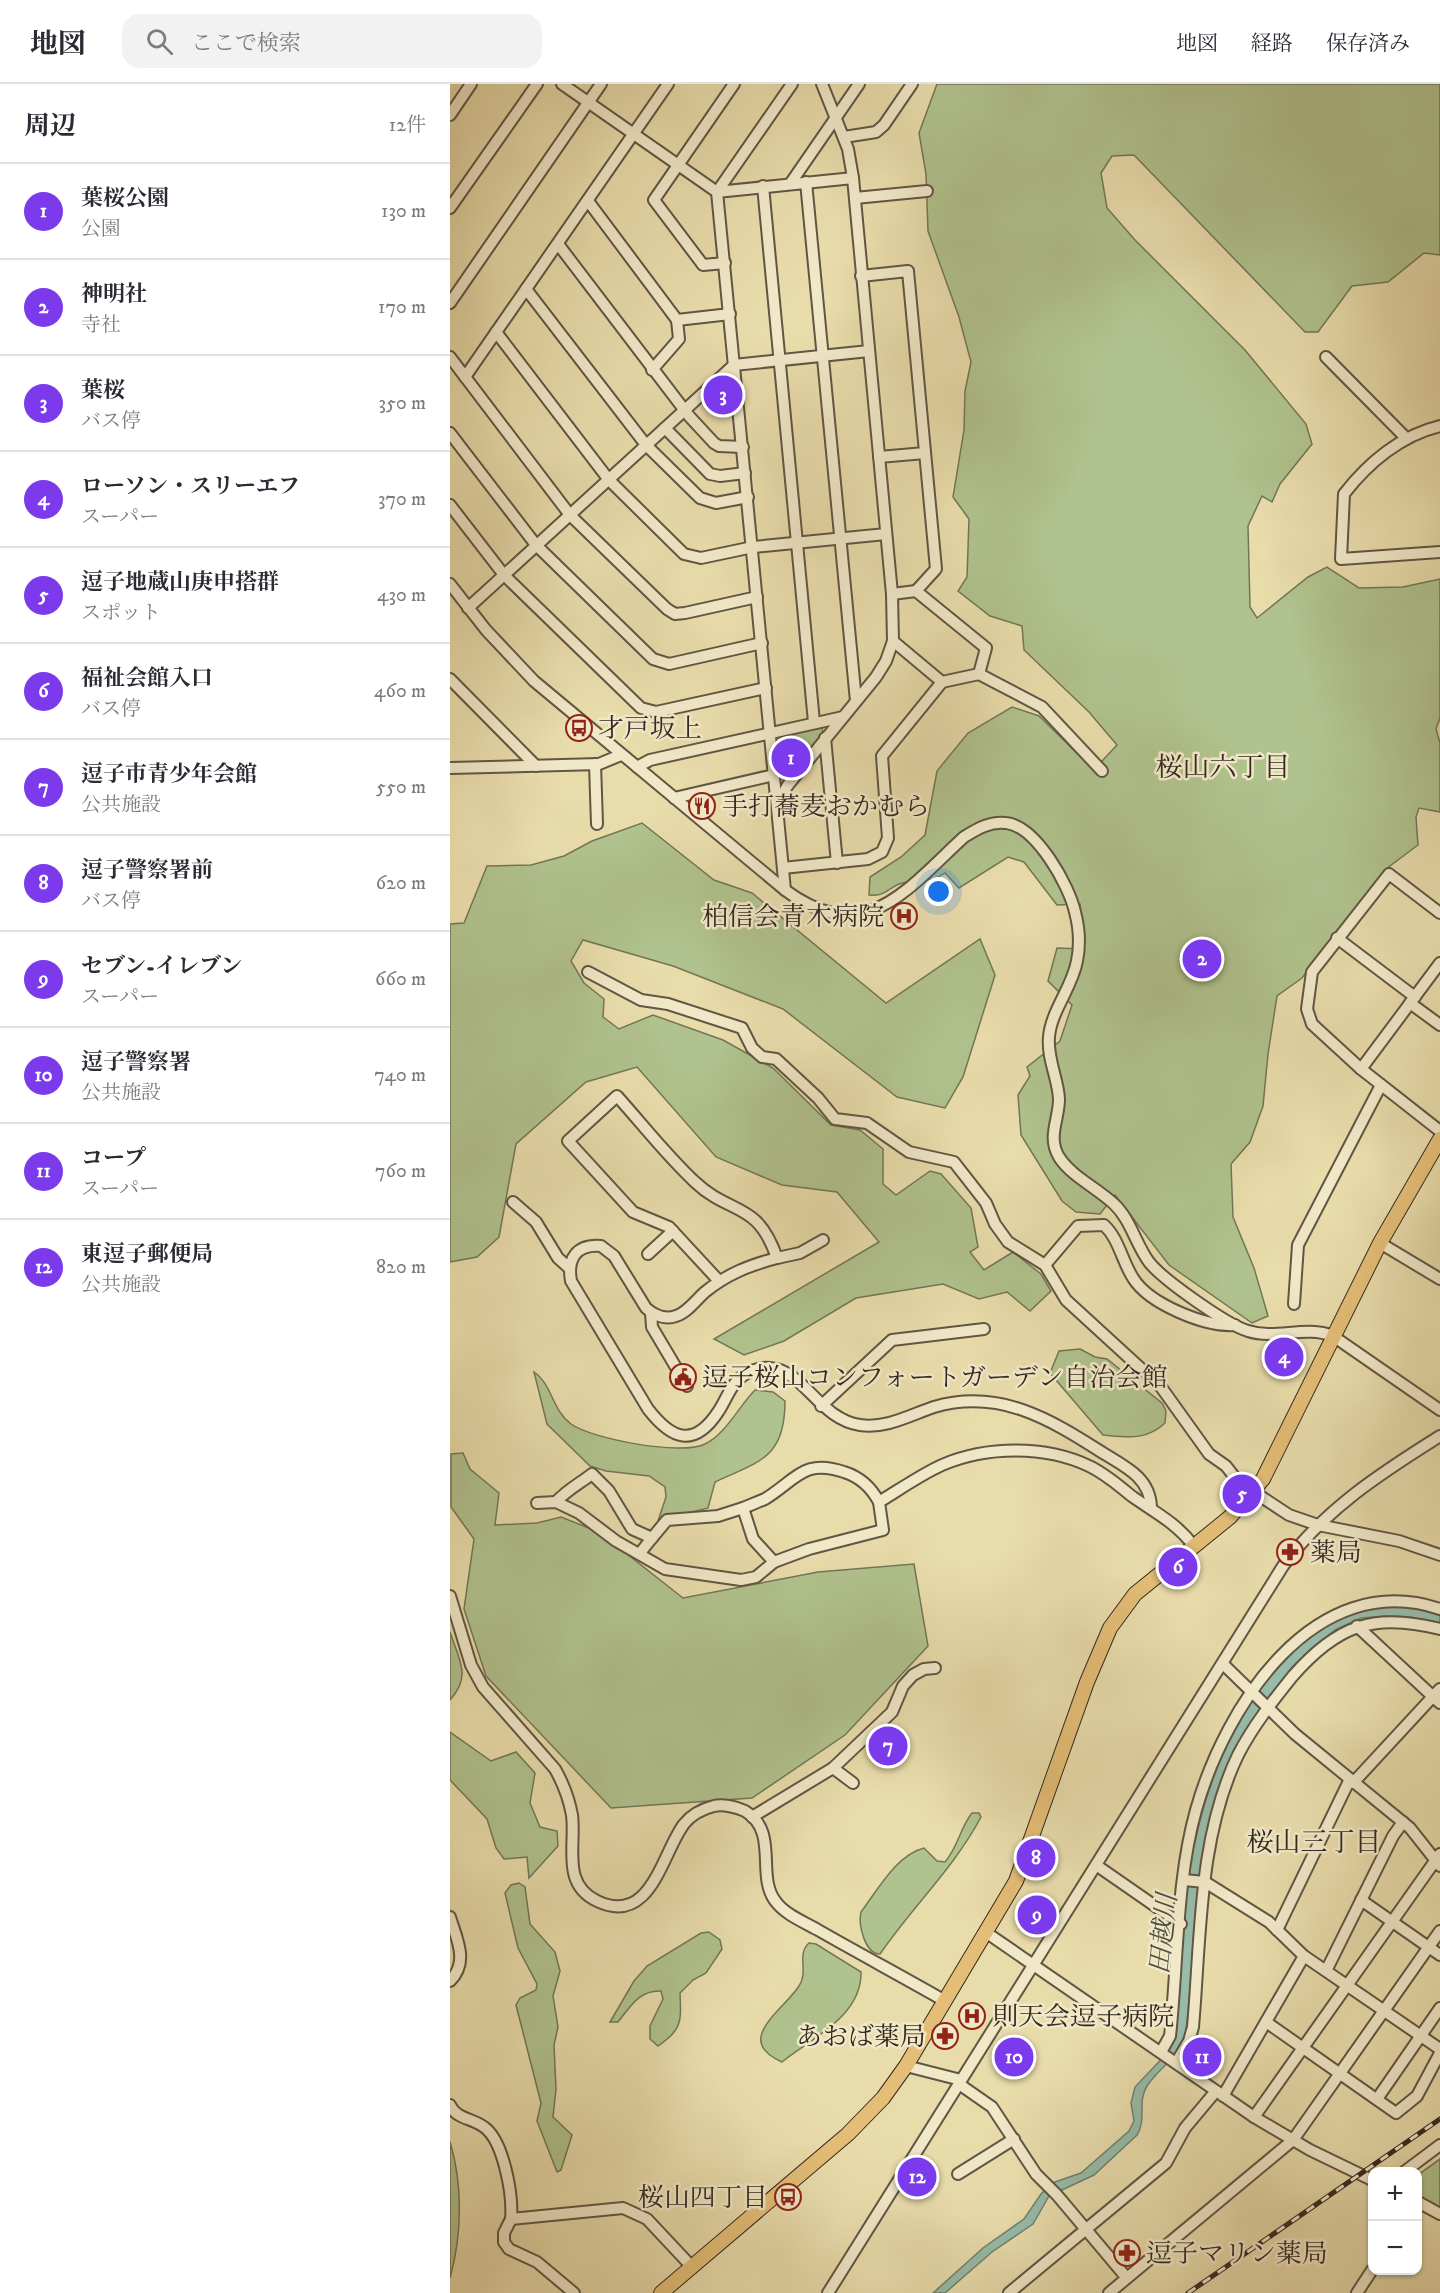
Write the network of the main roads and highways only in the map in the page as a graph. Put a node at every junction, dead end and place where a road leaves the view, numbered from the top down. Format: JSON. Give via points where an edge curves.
{"nodes":[{"id":1,"x":1438,"y":1149,"type":"edge"},
{"id":2,"x":661,"y":2293,"type":"edge"}],
"edges":[{"from":1,"to":2,"type":"main road","via":[[1380,1243],[1273,1461],[1252,1495],[1135,1594],[1110,1628],[1023,1865],[987,1933],[906,2066],[883,2098],[848,2134]]}]}
